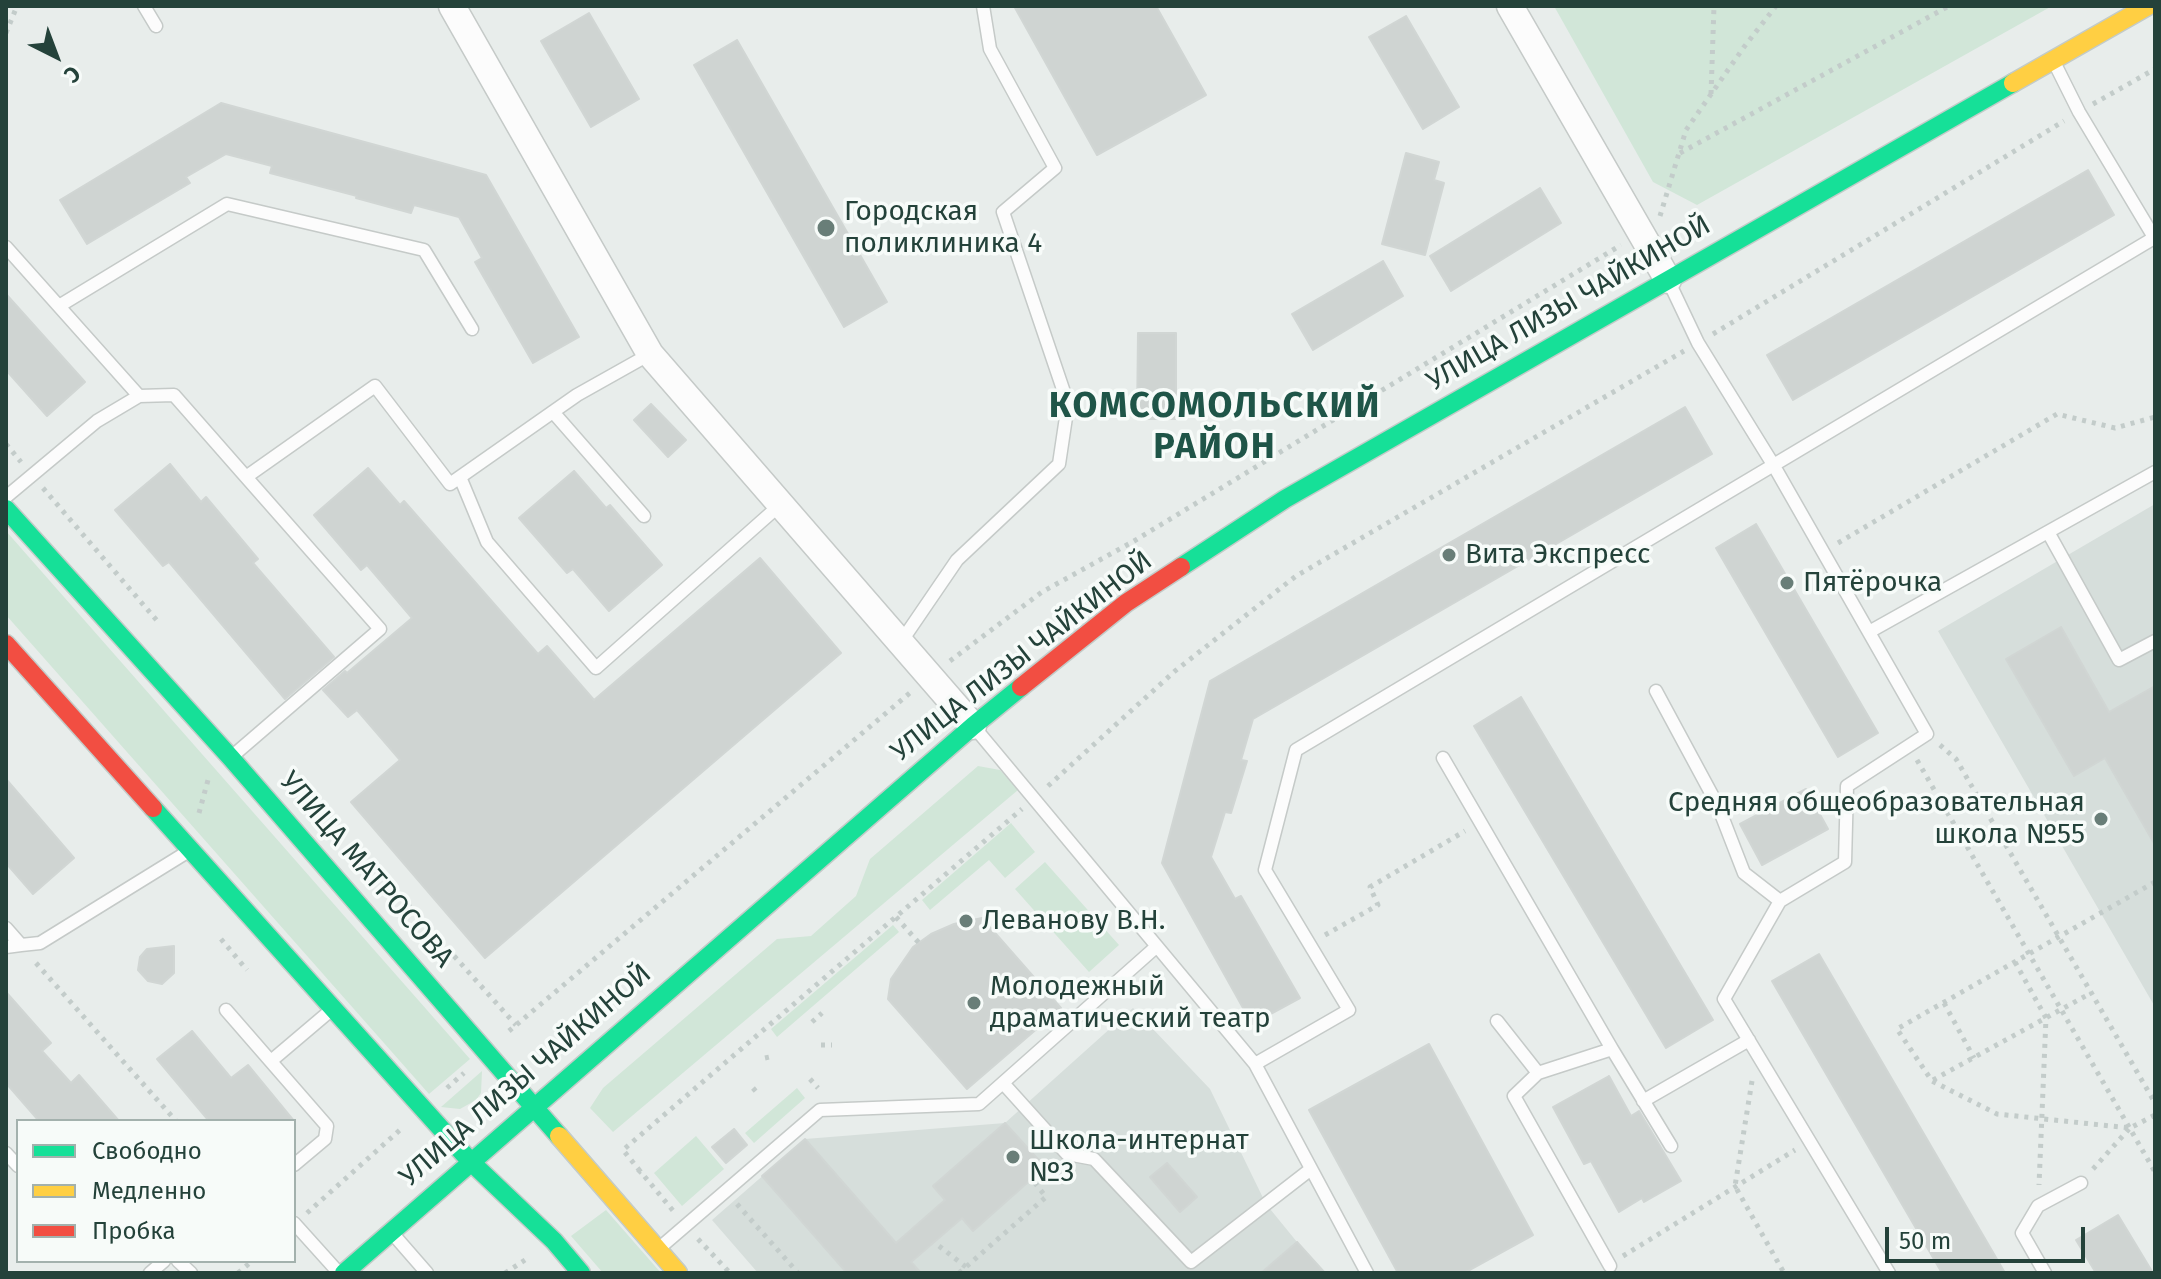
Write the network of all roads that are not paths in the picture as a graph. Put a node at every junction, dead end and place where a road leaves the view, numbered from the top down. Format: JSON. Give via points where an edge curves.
{"nodes":[{"id":1,"x":144,"y":6,"type":"edge"},
{"id":2,"x":452,"y":6,"type":"edge"},
{"id":3,"x":983,"y":6,"type":"edge"},
{"id":4,"x":1510,"y":6,"type":"edge"},
{"id":5,"x":2148,"y":6,"type":"edge"},
{"id":6,"x":156,"y":26,"type":"dead end"},
{"id":7,"x":2053,"y":62,"type":"junction"},
{"id":8,"x":2155,"y":238,"type":"edge"},
{"id":9,"x":6,"y":247,"type":"edge"},
{"id":10,"x":1668,"y":280,"type":"junction"},
{"id":11,"x":59,"y":306,"type":"junction"},
{"id":12,"x":472,"y":329,"type":"dead end"},
{"id":13,"x":650,"y":354,"type":"junction"},
{"id":14,"x":139,"y":396,"type":"junction"},
{"id":15,"x":553,"y":412,"type":"junction"},
{"id":16,"x":1774,"y":466,"type":"junction"},
{"id":17,"x":2155,"y":472,"type":"edge"},
{"id":18,"x":246,"y":477,"type":"junction"},
{"id":19,"x":460,"y":477,"type":"junction"},
{"id":20,"x":6,"y":497,"type":"edge"},
{"id":21,"x":781,"y":504,"type":"junction"},
{"id":22,"x":6,"y":509,"type":"edge"},
{"id":23,"x":644,"y":516,"type":"dead end"},
{"id":24,"x":2048,"y":532,"type":"junction"},
{"id":25,"x":1869,"y":632,"type":"junction"},
{"id":26,"x":2155,"y":641,"type":"edge"},
{"id":27,"x":901,"y":642,"type":"junction"},
{"id":28,"x":6,"y":644,"type":"edge"},
{"id":29,"x":1656,"y":691,"type":"dead end"},
{"id":30,"x":973,"y":726,"type":"junction"},
{"id":31,"x":224,"y":751,"type":"junction"},
{"id":32,"x":1443,"y":758,"type":"dead end"},
{"id":33,"x":189,"y":850,"type":"junction"},
{"id":34,"x":1780,"y":901,"type":"junction"},
{"id":35,"x":6,"y":928,"type":"edge"},
{"id":36,"x":21,"y":945,"type":"junction"},
{"id":37,"x":6,"y":947,"type":"edge"},
{"id":38,"x":1156,"y":947,"type":"junction"},
{"id":39,"x":332,"y":1009,"type":"junction"},
{"id":40,"x":226,"y":1010,"type":"dead end"},
{"id":41,"x":1497,"y":1021,"type":"dead end"},
{"id":42,"x":1753,"y":1046,"type":"junction"},
{"id":43,"x":1612,"y":1049,"type":"junction"},
{"id":44,"x":271,"y":1061,"type":"junction"},
{"id":45,"x":1255,"y":1064,"type":"junction"},
{"id":46,"x":1538,"y":1073,"type":"junction"},
{"id":47,"x":1003,"y":1083,"type":"junction"},
{"id":48,"x":1643,"y":1101,"type":"junction"},
{"id":49,"x":535,"y":1105,"type":"junction"},
{"id":50,"x":1671,"y":1146,"type":"dead end"},
{"id":51,"x":471,"y":1162,"type":"junction"},
{"id":52,"x":296,"y":1163,"type":"edge"},
{"id":53,"x":1311,"y":1169,"type":"junction"},
{"id":54,"x":2081,"y":1183,"type":"road end"},
{"id":55,"x":296,"y":1225,"type":"edge"},
{"id":56,"x":391,"y":1232,"type":"junction"},
{"id":57,"x":658,"y":1250,"type":"junction"},
{"id":58,"x":1610,"y":1266,"type":"road end"},
{"id":59,"x":342,"y":1273,"type":"edge"},
{"id":60,"x":427,"y":1273,"type":"edge"},
{"id":61,"x":581,"y":1273,"type":"edge"},
{"id":62,"x":678,"y":1273,"type":"edge"},
{"id":63,"x":1367,"y":1273,"type":"edge"},
{"id":64,"x":1889,"y":1273,"type":"edge"},
{"id":65,"x":2045,"y":1273,"type":"edge"}],
"edges":[{"from":1,"to":6,"type":"lane"},
{"from":2,"to":13,"type":"street"},
{"from":3,"to":27,"type":"lane","via":[[990,49],[1055,168],[1003,212],[1068,404],[1059,464],[957,560]]},
{"from":4,"to":10,"type":"street"},
{"from":5,"to":7,"type":"main road","name":"УЛИЦА ЛИЗЫ ЧАЙКИНОЙ"},
{"from":7,"to":8,"type":"lane"},
{"from":7,"to":10,"type":"main road","name":"УЛИЦА ЛИЗЫ ЧАЙКИНОЙ"},
{"from":8,"to":16,"type":"lane"},
{"from":9,"to":11,"type":"lane"},
{"from":10,"to":16,"type":"lane","via":[[1698,343]]},
{"from":10,"to":30,"type":"main road","name":"УЛИЦА ЛИЗЫ ЧАЙКИНОЙ","via":[[1285,499],[1126,603]]},
{"from":11,"to":12,"type":"lane","via":[[227,204],[424,250]]},
{"from":11,"to":14,"type":"lane"},
{"from":13,"to":15,"type":"lane"},
{"from":13,"to":21,"type":"street"},
{"from":14,"to":18,"type":"lane","via":[[174,395]]},
{"from":14,"to":20,"type":"lane","via":[[97,421]]},
{"from":15,"to":19,"type":"lane"},
{"from":15,"to":23,"type":"lane"},
{"from":16,"to":25,"type":"lane"},
{"from":16,"to":45,"type":"lane","via":[[1296,750],[1265,870],[1349,1010]]},
{"from":17,"to":24,"type":"lane"},
{"from":18,"to":19,"type":"lane","via":[[375,386],[450,484]]},
{"from":18,"to":31,"type":"lane","via":[[380,629]]},
{"from":19,"to":21,"type":"lane","via":[[487,542],[596,668]]},
{"from":21,"to":27,"type":"street"},
{"from":22,"to":31,"type":"main road","name":"УЛИЦА МАТРОСОВА"},
{"from":24,"to":25,"type":"lane"},
{"from":24,"to":26,"type":"lane","via":[[2119,660]]},
{"from":25,"to":34,"type":"lane","via":[[1927,734],[1847,786],[1845,862]]},
{"from":27,"to":30,"type":"street"},
{"from":28,"to":33,"type":"main road"},
{"from":29,"to":34,"type":"lane","via":[[1718,806],[1744,873]]},
{"from":30,"to":38,"type":"lane"},
{"from":30,"to":49,"type":"main road","name":"УЛИЦА ЛИЗЫ ЧАЙКИНОЙ"},
{"from":31,"to":49,"type":"main road","name":"УЛИЦА МАТРОСОВА"},
{"from":32,"to":43,"type":"lane"},
{"from":33,"to":36,"type":"lane","via":[[40,943]]},
{"from":33,"to":39,"type":"main road"},
{"from":34,"to":42,"type":"lane","via":[[1724,999]]},
{"from":35,"to":36,"type":"lane"},
{"from":36,"to":37,"type":"lane"},
{"from":38,"to":45,"type":"lane"},
{"from":38,"to":47,"type":"lane"},
{"from":39,"to":44,"type":"lane"},
{"from":39,"to":51,"type":"main road"},
{"from":40,"to":44,"type":"lane"},
{"from":41,"to":46,"type":"lane"},
{"from":42,"to":48,"type":"lane"},
{"from":42,"to":64,"type":"lane"},
{"from":43,"to":46,"type":"lane"},
{"from":43,"to":48,"type":"lane"},
{"from":44,"to":52,"type":"lane","via":[[327,1126],[325,1139]]},
{"from":45,"to":53,"type":"lane"},
{"from":46,"to":58,"type":"lane","via":[[1514,1096]]},
{"from":47,"to":53,"type":"lane","via":[[1067,1154],[1094,1159],[1191,1262]]},
{"from":47,"to":57,"type":"lane","via":[[979,1104],[820,1110]]},
{"from":48,"to":50,"type":"lane"},
{"from":49,"to":51,"type":"main road","name":"УЛИЦА ЛИЗЫ ЧАЙКИНОЙ"},
{"from":49,"to":57,"type":"main road","name":"УЛИЦА МАТРОСОВА"},
{"from":51,"to":56,"type":"main road","name":"УЛИЦА ЛИЗЫ ЧАЙКИНОЙ"},
{"from":51,"to":61,"type":"main road"},
{"from":53,"to":63,"type":"lane"},
{"from":54,"to":65,"type":"lane","via":[[2038,1206],[2022,1233]]},
{"from":55,"to":59,"type":"lane"},
{"from":56,"to":59,"type":"main road","name":"УЛИЦА ЛИЗЫ ЧАЙКИНОЙ"},
{"from":56,"to":60,"type":"lane"},
{"from":57,"to":62,"type":"main road","name":"УЛИЦА МАТРОСОВА"}]}
